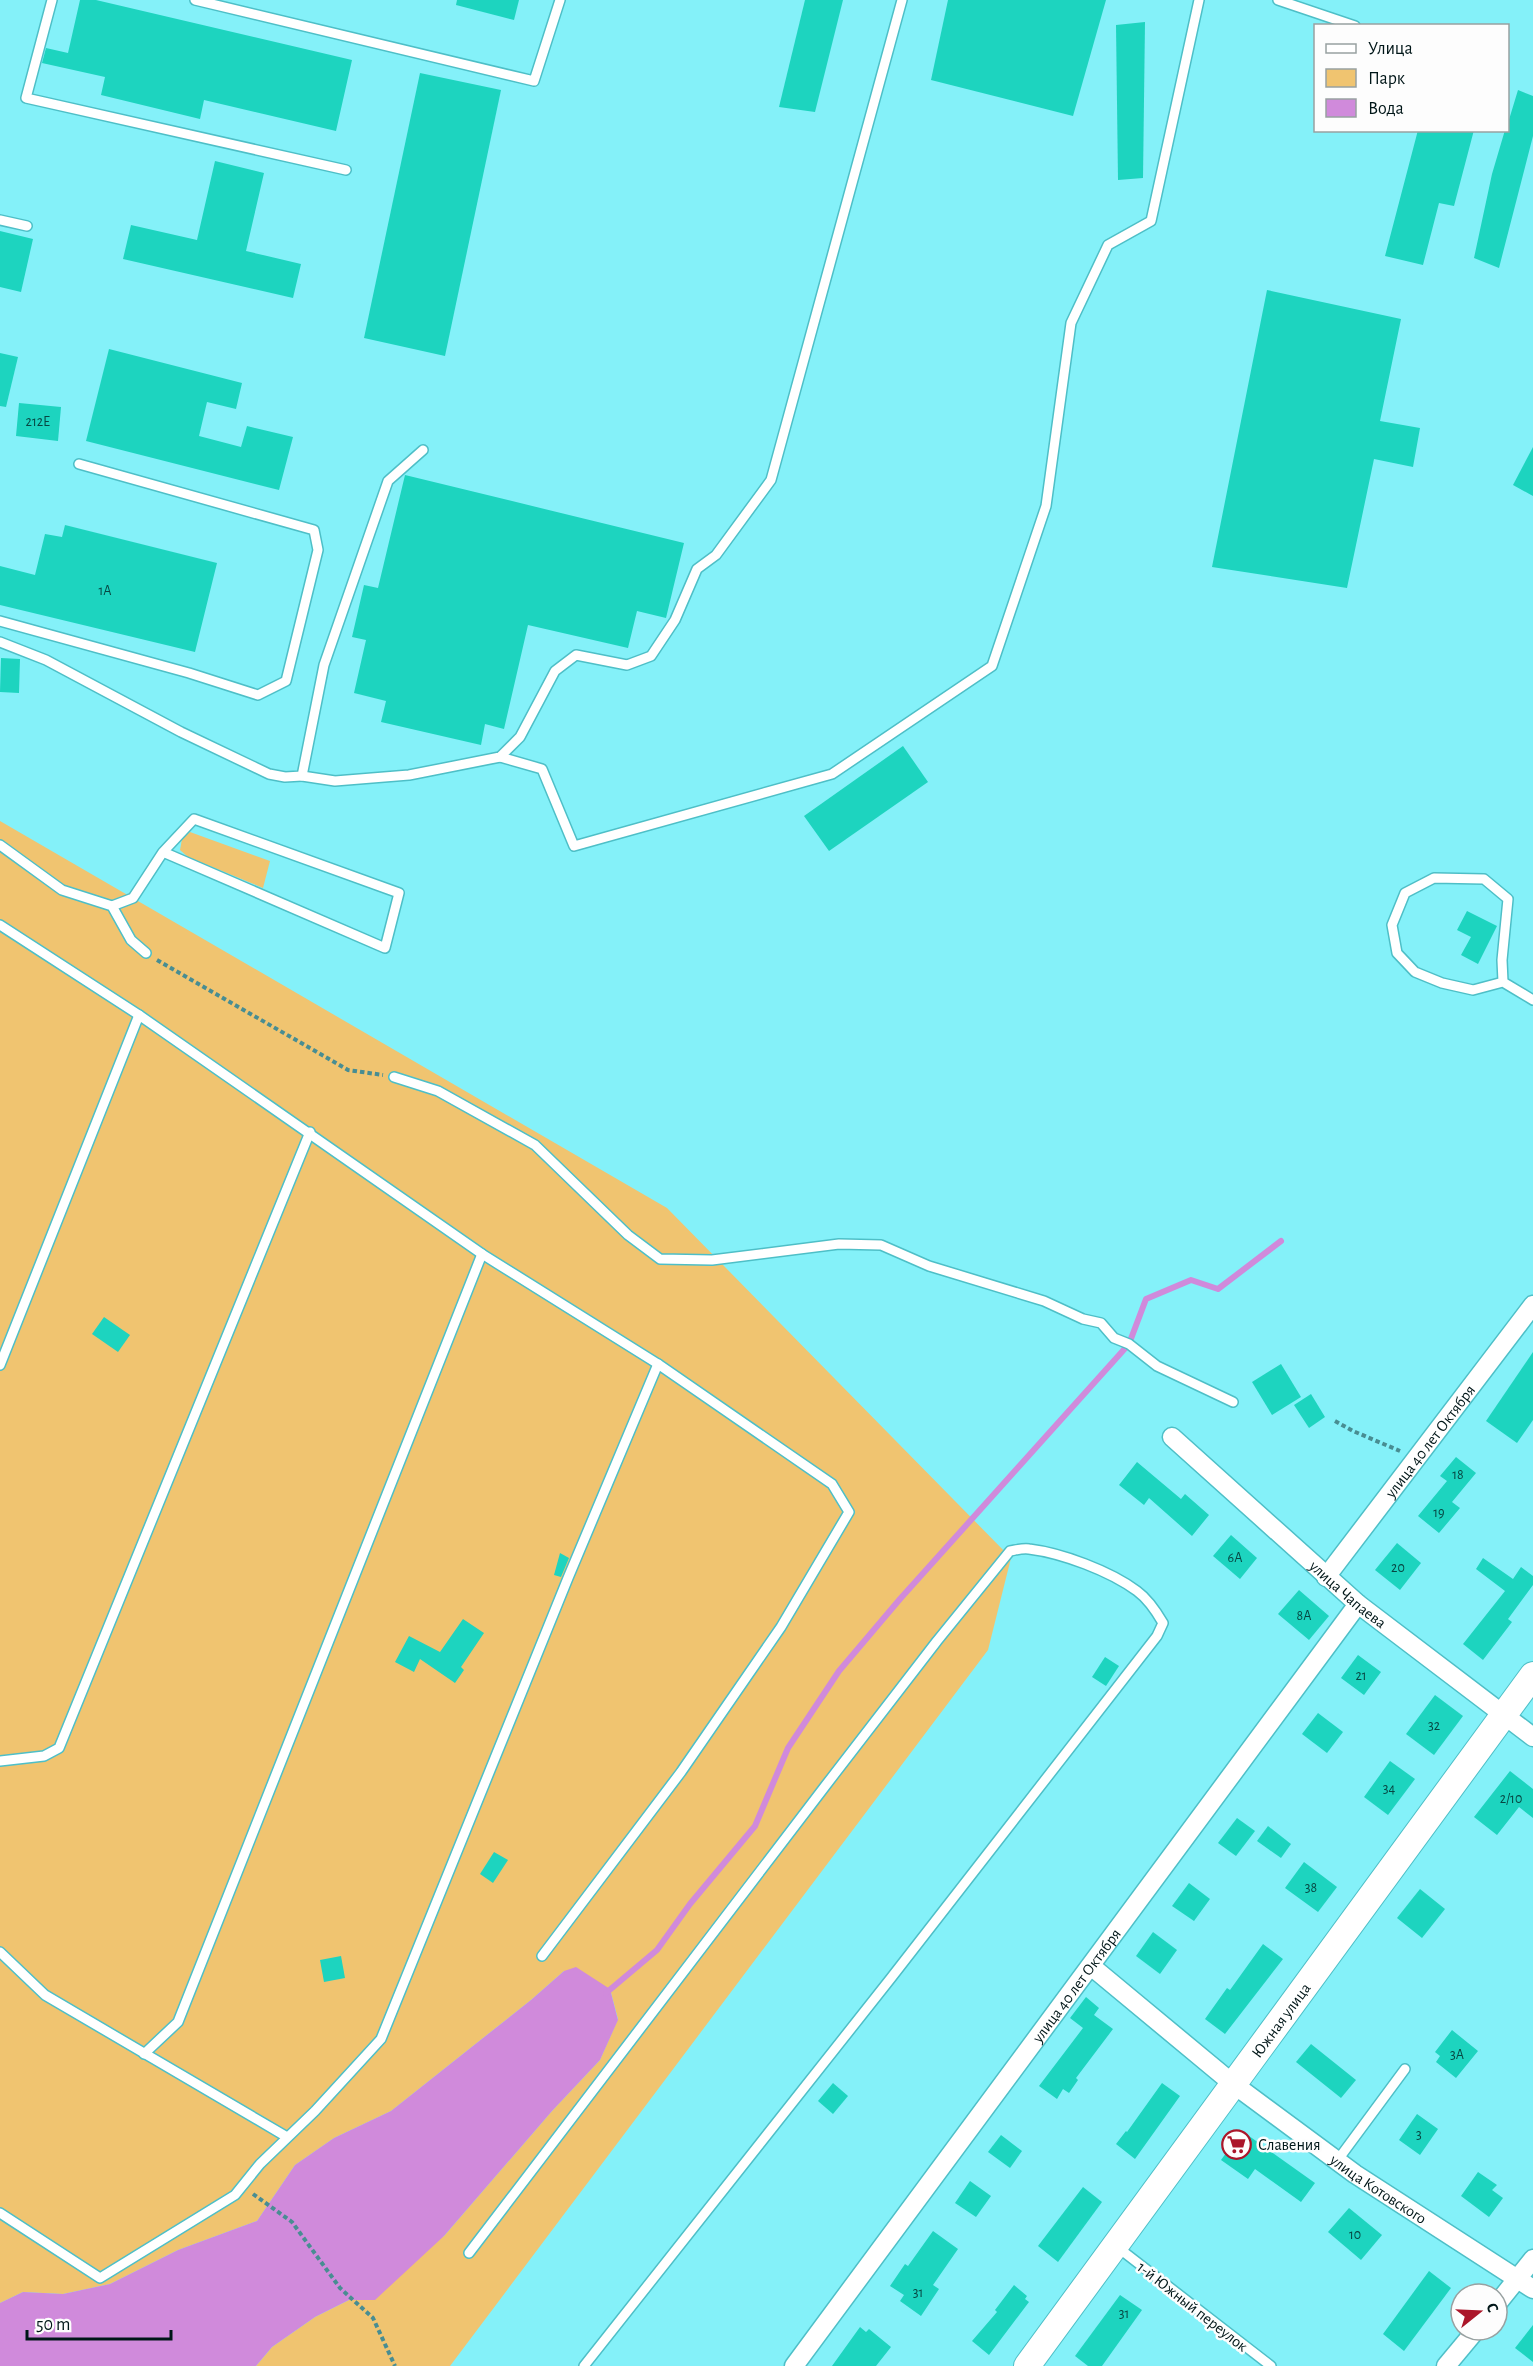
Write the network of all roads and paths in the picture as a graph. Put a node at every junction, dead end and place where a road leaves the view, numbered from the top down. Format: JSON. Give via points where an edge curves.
{"nodes":[{"id":1,"x":52,"y":0,"type":"edge"},
{"id":2,"x":195,"y":0,"type":"edge"},
{"id":3,"x":560,"y":0,"type":"edge"},
{"id":4,"x":902,"y":0,"type":"edge"},
{"id":5,"x":1199,"y":0,"type":"edge"},
{"id":6,"x":1278,"y":0,"type":"edge"},
{"id":7,"x":212,"y":2,"type":"edge"},
{"id":8,"x":1349,"y":24,"type":"edge"},
{"id":9,"x":346,"y":170,"type":"dead end"},
{"id":10,"x":0,"y":220,"type":"edge"},
{"id":11,"x":27,"y":226,"type":"dead end"},
{"id":12,"x":423,"y":450,"type":"dead end"},
{"id":13,"x":79,"y":464,"type":"dead end"},
{"id":14,"x":0,"y":621,"type":"edge"},
{"id":15,"x":0,"y":642,"type":"edge"},
{"id":16,"x":500,"y":757,"type":"junction"},
{"id":17,"x":302,"y":776,"type":"junction"},
{"id":18,"x":0,"y":845,"type":"edge"},
{"id":19,"x":163,"y":852,"type":"junction"},
{"id":20,"x":112,"y":906,"type":"junction"},
{"id":21,"x":0,"y":925,"type":"edge"},
{"id":22,"x":146,"y":953,"type":"joint"},
{"id":23,"x":1503,"y":982,"type":"junction"},
{"id":24,"x":1533,"y":1000,"type":"edge"},
{"id":25,"x":139,"y":1015,"type":"junction"},
{"id":26,"x":394,"y":1077,"type":"joint"},
{"id":27,"x":310,"y":1132,"type":"junction"},
{"id":28,"x":482,"y":1254,"type":"junction"},
{"id":29,"x":1533,"y":1305,"type":"edge"},
{"id":30,"x":658,"y":1364,"type":"junction"},
{"id":31,"x":0,"y":1365,"type":"edge"},
{"id":32,"x":1233,"y":1402,"type":"dead end"},
{"id":33,"x":1335,"y":1421,"type":"dead end"},
{"id":34,"x":1172,"y":1437,"type":"dead end"},
{"id":35,"x":1418,"y":1458,"type":"junction"},
{"id":36,"x":1326,"y":1577,"type":"junction"},
{"id":37,"x":1358,"y":1604,"type":"junction"},
{"id":38,"x":1533,"y":1675,"type":"edge"},
{"id":39,"x":1503,"y":1715,"type":"junction"},
{"id":40,"x":1533,"y":1737,"type":"edge"},
{"id":41,"x":0,"y":1761,"type":"edge"},
{"id":42,"x":0,"y":1952,"type":"edge"},
{"id":43,"x":542,"y":1956,"type":"dead end"},
{"id":44,"x":1091,"y":1966,"type":"junction"},
{"id":45,"x":144,"y":2054,"type":"junction"},
{"id":46,"x":1405,"y":2069,"type":"dead end"},
{"id":47,"x":1232,"y":2083,"type":"junction"},
{"id":48,"x":287,"y":2137,"type":"junction"},
{"id":49,"x":1337,"y":2161,"type":"junction"},
{"id":50,"x":241,"y":2185,"type":"junction"},
{"id":51,"x":0,"y":2213,"type":"edge"},
{"id":52,"x":1115,"y":2245,"type":"junction"},
{"id":53,"x":469,"y":2253,"type":"dead end"},
{"id":54,"x":1533,"y":2259,"type":"edge"},
{"id":55,"x":1518,"y":2278,"type":"junction"},
{"id":56,"x":1509,"y":2289,"type":"edge"},
{"id":57,"x":1533,"y":2289,"type":"edge"},
{"id":58,"x":1466,"y":2342,"type":"edge"},
{"id":59,"x":395,"y":2366,"type":"edge"},
{"id":60,"x":584,"y":2366,"type":"edge"},
{"id":61,"x":794,"y":2366,"type":"edge"},
{"id":62,"x":1027,"y":2366,"type":"edge"},
{"id":63,"x":1271,"y":2366,"type":"edge"},
{"id":64,"x":1446,"y":2366,"type":"edge"}],
"edges":[{"from":1,"to":9,"type":"lane","via":[[26,98]]},
{"from":2,"to":7,"type":"lane"},
{"from":3,"to":7,"type":"lane","via":[[534,81]]},
{"from":4,"to":16,"type":"lane","via":[[771,480],[716,555],[697,569],[675,620],[651,656],[627,665],[576,655],[555,671],[520,737]]},
{"from":5,"to":16,"type":"lane","via":[[1151,221],[1108,245],[1071,323],[1046,506],[992,666],[832,774],[574,846],[542,769]]},
{"from":6,"to":8,"type":"lane"},
{"from":10,"to":11,"type":"lane"},
{"from":12,"to":17,"type":"lane","via":[[388,481],[324,664]]},
{"from":13,"to":14,"type":"lane","via":[[314,530],[318,550],[286,681],[258,695]]},
{"from":15,"to":17,"type":"lane","via":[[46,660],[269,774]]},
{"from":16,"to":17,"type":"lane","via":[[409,775],[335,781]]},
{"from":18,"to":20,"type":"lane","via":[[62,890]]},
{"from":19,"to":19,"type":"lane","via":[[174,856],[385,948],[399,893],[194,819]]},
{"from":19,"to":20,"type":"lane","via":[[133,898]]},
{"from":20,"to":22,"type":"lane","via":[[131,940]]},
{"from":21,"to":25,"type":"lane"},
{"from":22,"to":26,"type":"path","via":[[348,1070]]},
{"from":23,"to":23,"type":"lane","via":[[1473,990],[1415,972],[1397,953],[1392,925],[1405,893],[1434,878],[1484,879],[1508,899]]},
{"from":23,"to":24,"type":"lane"},
{"from":25,"to":27,"type":"lane"},
{"from":25,"to":31,"type":"lane"},
{"from":26,"to":32,"type":"lane","via":[[438,1091],[535,1145],[628,1235],[660,1259],[712,1260],[839,1244],[880,1245],[929,1266],[1101,1323],[1114,1338],[1129,1344],[1157,1366]]},
{"from":27,"to":28,"type":"lane"},
{"from":27,"to":41,"type":"lane","via":[[59,1748],[44,1756]]},
{"from":28,"to":30,"type":"lane"},
{"from":28,"to":45,"type":"lane","via":[[178,2022]]},
{"from":29,"to":35,"type":"street","name":"улица 40 лет Октября"},
{"from":30,"to":43,"type":"lane","via":[[832,1484],[849,1512],[782,1627],[681,1772]]},
{"from":30,"to":48,"type":"lane","via":[[381,2039]]},
{"from":33,"to":35,"type":"path"},
{"from":34,"to":36,"type":"street","name":"улица Чапаева"},
{"from":35,"to":36,"type":"street","name":"улица 40 лет Октября"},
{"from":36,"to":37,"type":"street","name":"улица Чапаева"},
{"from":37,"to":39,"type":"street","name":"улица Чапаева"},
{"from":37,"to":44,"type":"street","name":"улица 40 лет Октября"},
{"from":38,"to":39,"type":"street","name":"Южная улица"},
{"from":39,"to":40,"type":"street","name":"улица Чапаева"},
{"from":39,"to":47,"type":"street","name":"Южная улица"},
{"from":42,"to":45,"type":"lane","via":[[45,1995]]},
{"from":44,"to":47,"type":"street","name":"улица Котовского"},
{"from":44,"to":61,"type":"street","name":"улица 40 лет Октября"},
{"from":45,"to":48,"type":"lane"},
{"from":46,"to":49,"type":"lane"},
{"from":47,"to":49,"type":"street","name":"улица Котовского"},
{"from":47,"to":52,"type":"street","name":"Южная улица"},
{"from":48,"to":50,"type":"lane"},
{"from":49,"to":55,"type":"street","name":"улица Котовского"},
{"from":50,"to":51,"type":"lane","via":[[235,2195],[100,2278]]},
{"from":50,"to":59,"type":"path","via":[[292,2222],[340,2288],[373,2319]]},
{"from":52,"to":62,"type":"street","name":"Южная улица"},
{"from":52,"to":63,"type":"lane","name":"1-й Южный переулок"},
{"from":53,"to":60,"type":"lane","via":[[1010,1551],[1027,1548],[1068,1558],[1107,1574],[1149,1602],[1163,1623],[1157,1636]]},
{"from":54,"to":55,"type":"street"},
{"from":55,"to":56,"type":"street"},
{"from":55,"to":57,"type":"street","name":"улица Котовского"},
{"from":58,"to":64,"type":"street"}]}
